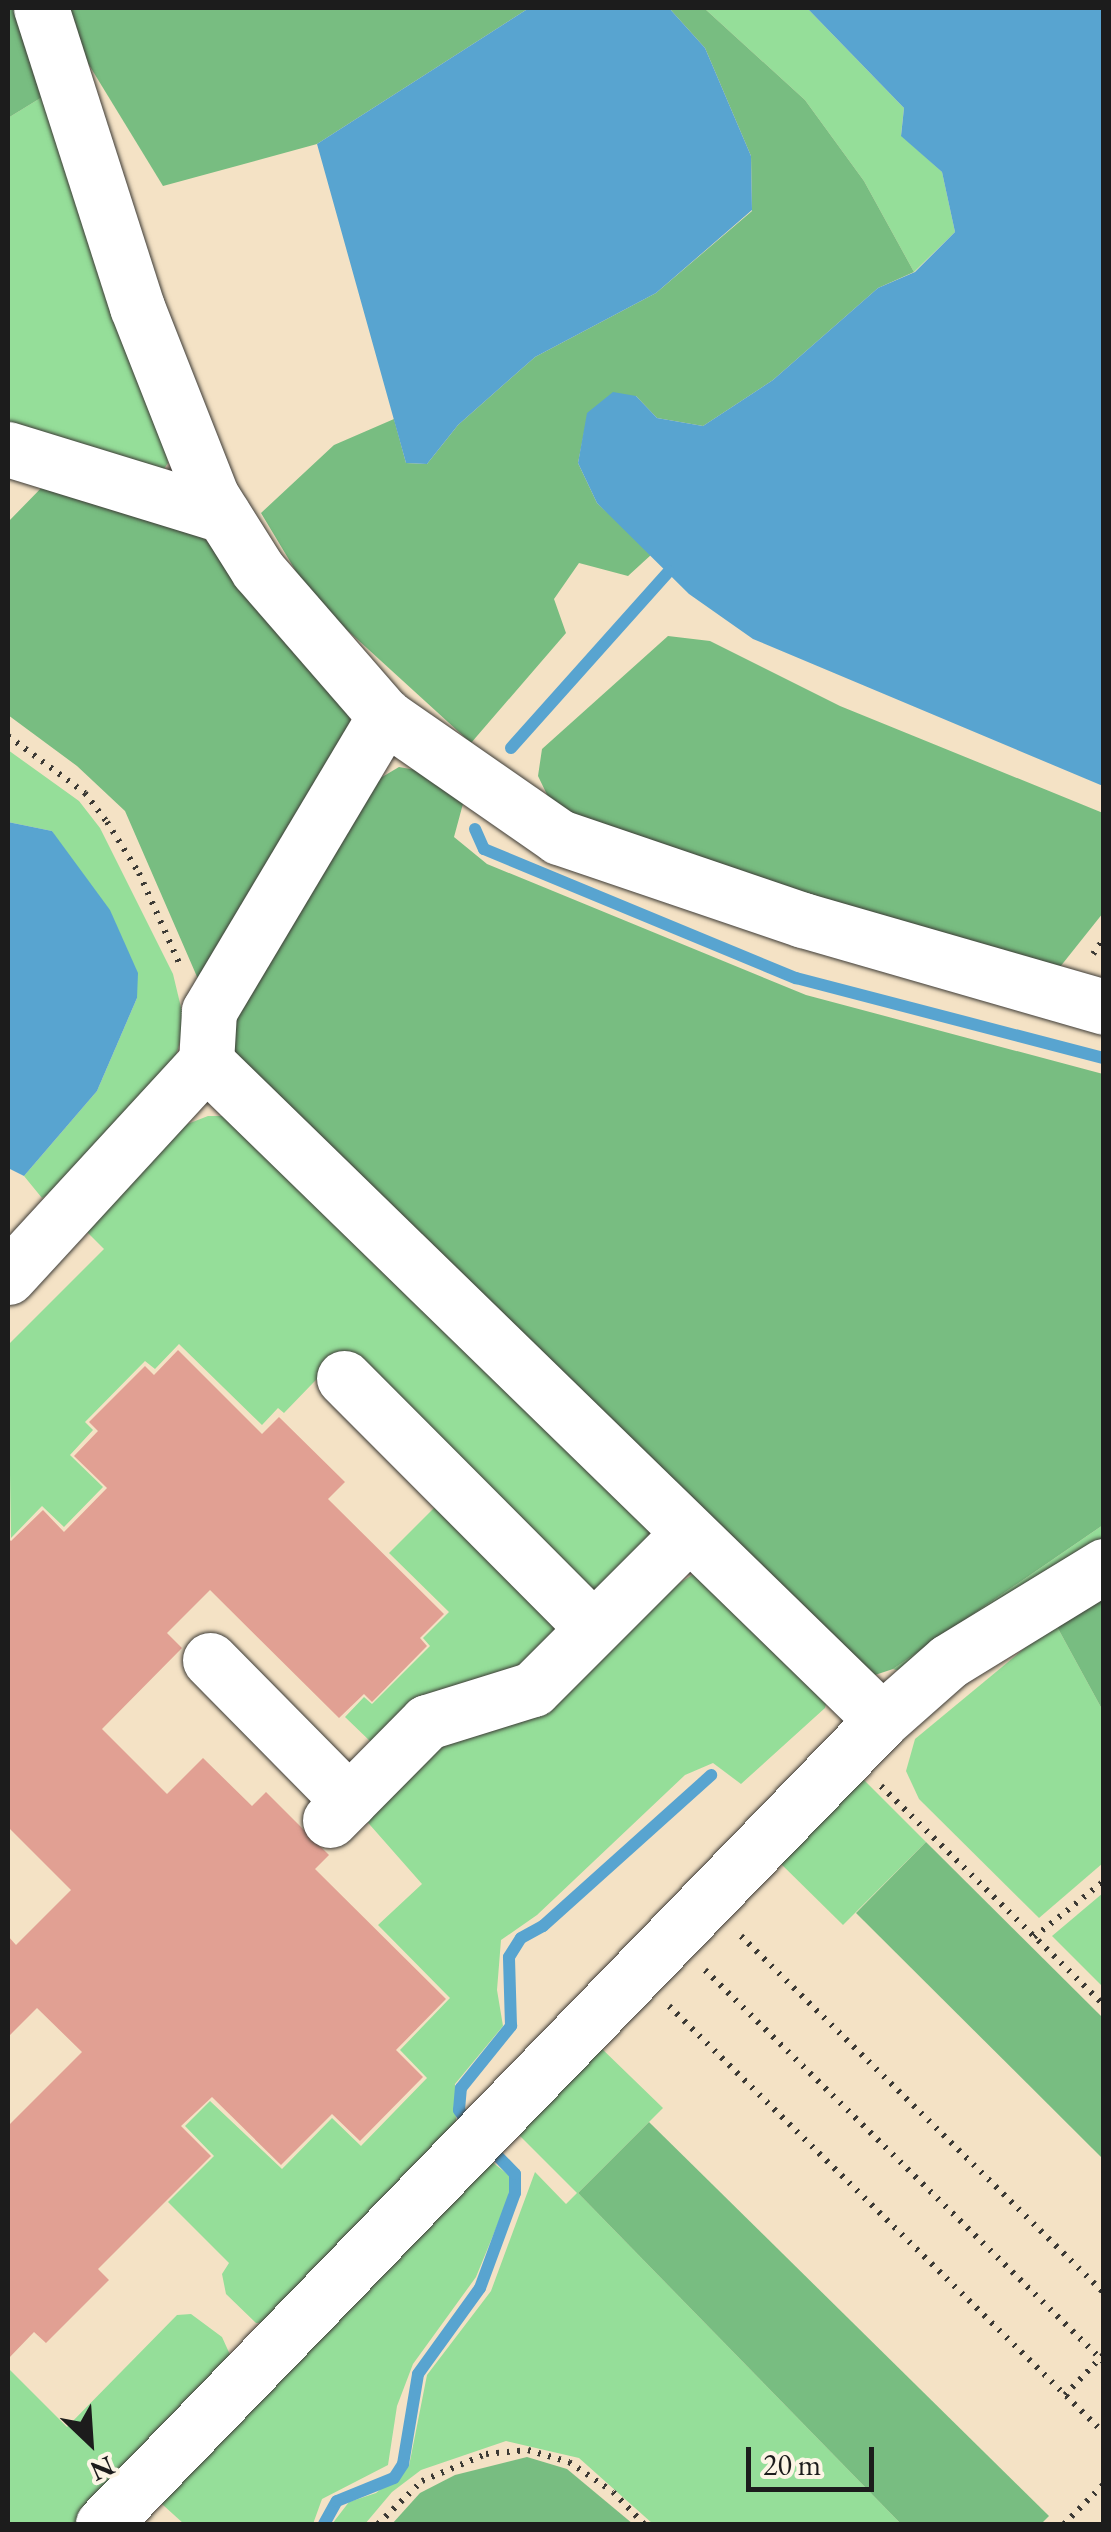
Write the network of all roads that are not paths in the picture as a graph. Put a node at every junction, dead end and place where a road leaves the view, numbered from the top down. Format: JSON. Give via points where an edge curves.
{"nodes":[{"id":1,"x":41,"y":8,"type":"edge"},
{"id":2,"x":8,"y":449,"type":"edge"},
{"id":3,"x":223,"y":515,"type":"junction"},
{"id":4,"x":385,"y":716,"type":"junction"},
{"id":5,"x":1104,"y":1007,"type":"edge"},
{"id":6,"x":207,"y":1036,"type":"junction"},
{"id":7,"x":8,"y":1276,"type":"edge"},
{"id":8,"x":344,"y":1378,"type":"dead end"},
{"id":9,"x":688,"y":1534,"type":"junction"},
{"id":10,"x":1104,"y":1566,"type":"edge"},
{"id":11,"x":593,"y":1628,"type":"junction"},
{"id":12,"x":210,"y":1660,"type":"dead end"},
{"id":13,"x":865,"y":1737,"type":"junction"},
{"id":14,"x":104,"y":2524,"type":"edge"}],
"edges":[{"from":1,"to":3,"type":"street","via":[[137,306]]},
{"from":2,"to":3,"type":"street"},
{"from":3,"to":4,"type":"street","via":[[258,570]]},
{"from":4,"to":5,"type":"street","via":[[559,838],[803,920]]},
{"from":4,"to":6,"type":"street"},
{"from":6,"to":7,"type":"street"},
{"from":6,"to":9,"type":"street"},
{"from":8,"to":11,"type":"street"},
{"from":9,"to":11,"type":"street"},
{"from":9,"to":13,"type":"street"},
{"from":10,"to":13,"type":"street","via":[[949,1662]]},
{"from":11,"to":12,"type":"street","via":[[534,1689],[427,1722],[340,1810]]},
{"from":13,"to":14,"type":"street"}]}
